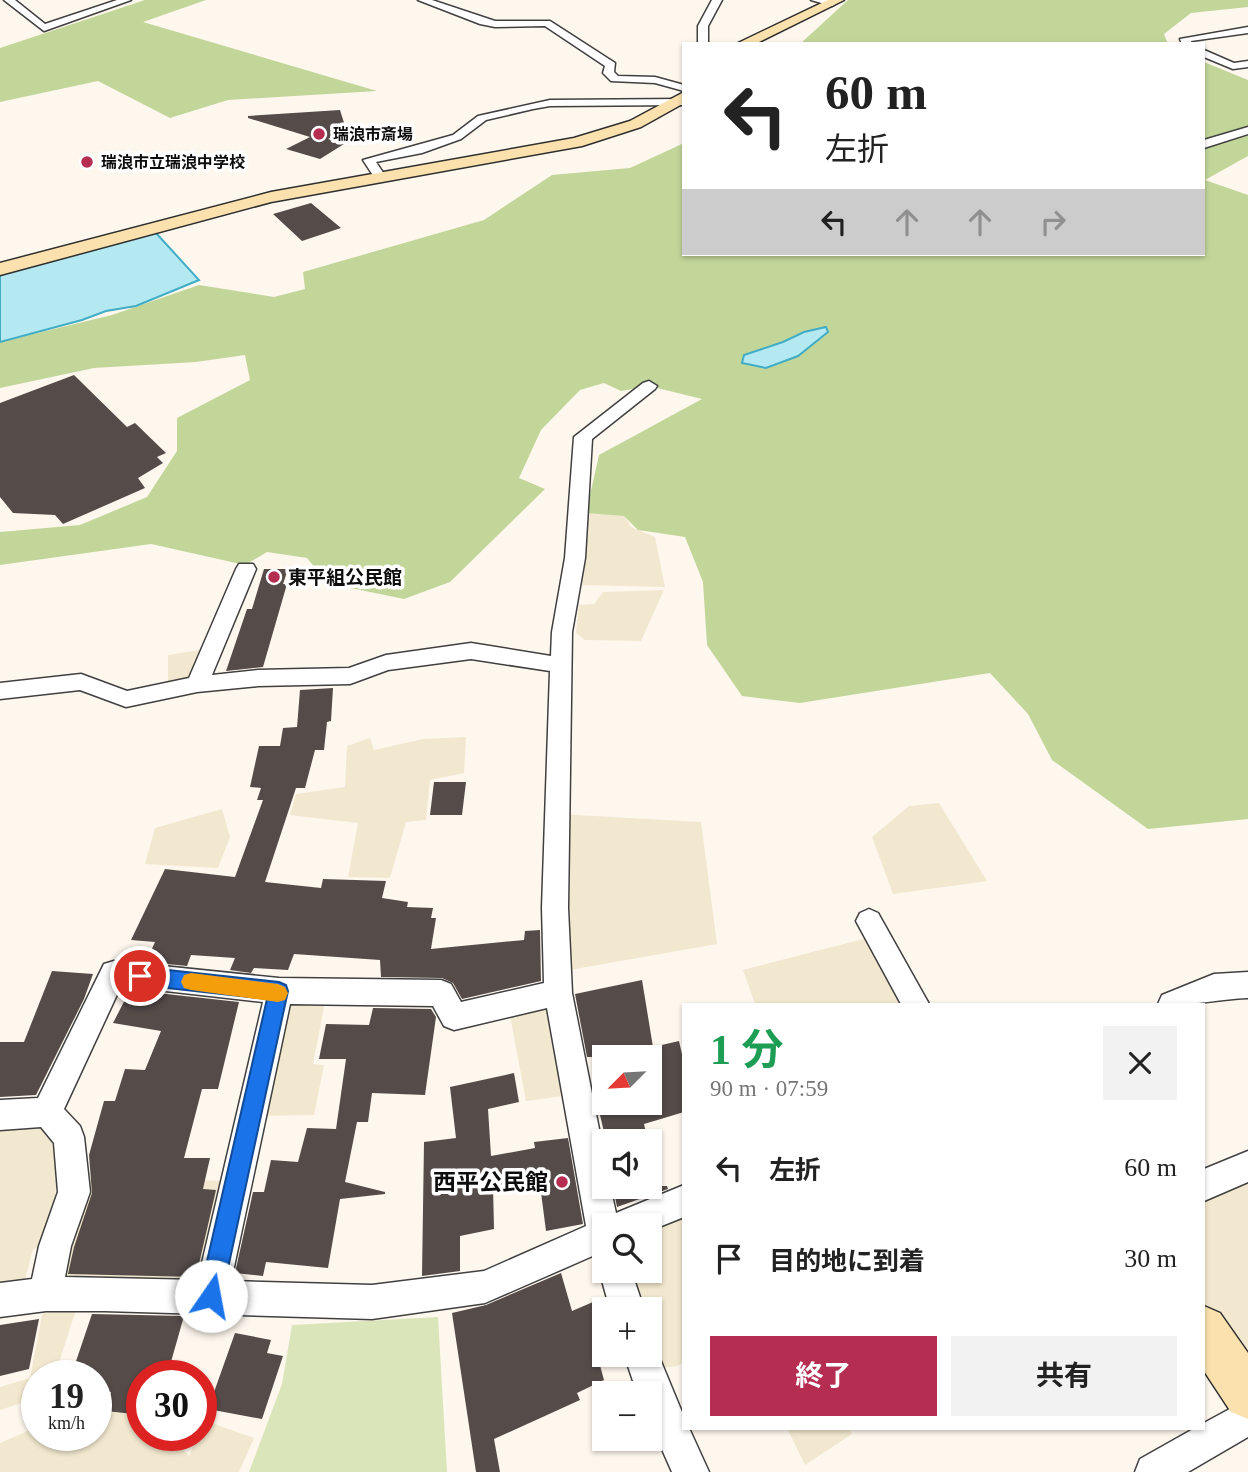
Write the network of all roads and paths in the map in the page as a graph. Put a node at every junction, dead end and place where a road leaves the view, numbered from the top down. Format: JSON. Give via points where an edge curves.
{"nodes":[{"id":1,"x":9,"y":0,"type":"edge"},
{"id":2,"x":96,"y":0,"type":"edge"},
{"id":3,"x":126,"y":0,"type":"edge"},
{"id":4,"x":423,"y":0,"type":"edge"},
{"id":5,"x":717,"y":0,"type":"edge"},
{"id":6,"x":816,"y":0,"type":"edge"},
{"id":7,"x":835,"y":2,"type":"edge"},
{"id":8,"x":107,"y":8,"type":"junction"},
{"id":9,"x":1227,"y":22,"type":"dead end"},
{"id":10,"x":1247,"y":31,"type":"edge"},
{"id":11,"x":703,"y":42,"type":"edge"},
{"id":12,"x":747,"y":42,"type":"edge"},
{"id":13,"x":1186,"y":42,"type":"edge"},
{"id":14,"x":1205,"y":53,"type":"edge"},
{"id":15,"x":1248,"y":64,"type":"edge"},
{"id":16,"x":682,"y":97,"type":"edge"},
{"id":17,"x":1248,"y":130,"type":"edge"},
{"id":18,"x":1205,"y":144,"type":"edge"},
{"id":19,"x":380,"y":177,"type":"junction"},
{"id":20,"x":0,"y":269,"type":"edge"},
{"id":21,"x":649,"y":386,"type":"dead end"},
{"id":22,"x":246,"y":569,"type":"dead end"},
{"id":23,"x":562,"y":665,"type":"junction"},
{"id":24,"x":197,"y":684,"type":"junction"},
{"id":25,"x":0,"y":691,"type":"edge"},
{"id":26,"x":869,"y":921,"type":"dead end"},
{"id":27,"x":1248,"y":985,"type":"edge"},
{"id":28,"x":279,"y":991,"type":"junction"},
{"id":29,"x":558,"y":993,"type":"junction"},
{"id":30,"x":914,"y":1003,"type":"edge"},
{"id":31,"x":1174,"y":1003,"type":"edge"},
{"id":32,"x":47,"y":1112,"type":"junction"},
{"id":33,"x":0,"y":1115,"type":"edge"},
{"id":34,"x":1248,"y":1166,"type":"edge"},
{"id":35,"x":1205,"y":1185,"type":"edge"},
{"id":36,"x":682,"y":1202,"type":"edge"},
{"id":37,"x":600,"y":1213,"type":"edge"},
{"id":38,"x":655,"y":1213,"type":"edge"},
{"id":39,"x":592,"y":1239,"type":"edge"},
{"id":40,"x":46,"y":1294,"type":"junction"},
{"id":41,"x":211,"y":1296,"type":"junction"},
{"id":42,"x":0,"y":1300,"type":"edge"},
{"id":43,"x":1205,"y":1330,"type":"edge"},
{"id":44,"x":645,"y":1367,"type":"edge"},
{"id":45,"x":1248,"y":1395,"type":"edge"},
{"id":46,"x":1248,"y":1417,"type":"edge"},
{"id":47,"x":691,"y":1472,"type":"edge"},
{"id":48,"x":1153,"y":1472,"type":"edge"}],
"edges":[{"from":1,"to":8,"type":"street","via":[[44,28]]},
{"from":2,"to":8,"type":"street"},
{"from":3,"to":8,"type":"street"},
{"from":4,"to":16,"type":"street","via":[[480,22],[547,23],[611,65],[608,74],[615,79],[654,80]]},
{"from":5,"to":11,"type":"street","via":[[703,26]]},
{"from":6,"to":7,"type":"street"},
{"from":7,"to":12,"type":"street"},
{"from":9,"to":10,"type":"street"},
{"from":10,"to":13,"type":"street"},
{"from":14,"to":15,"type":"street","via":[[1233,66]]},
{"from":16,"to":19,"type":"street","via":[[613,131],[564,145]]},
{"from":16,"to":19,"type":"street","via":[[550,103],[482,118],[457,137],[369,160]]},
{"from":17,"to":18,"type":"street"},
{"from":19,"to":20,"type":"street","via":[[205,212]]},
{"from":21,"to":23,"type":"street","via":[[583,437]]},
{"from":22,"to":24,"type":"street"},
{"from":23,"to":24,"type":"street","via":[[471,650],[386,663],[350,676]]},
{"from":23,"to":29,"type":"street","via":[[555,908]]},
{"from":24,"to":25,"type":"street","via":[[126,699],[81,682]]},
{"from":26,"to":30,"type":"street"},
{"from":27,"to":31,"type":"street","via":[[1214,987]]},
{"from":28,"to":29,"type":"street","via":[[441,993],[454,1017]]},
{"from":28,"to":32,"type":"street","via":[[114,973]]},
{"from":28,"to":41,"type":"street"},
{"from":29,"to":37,"type":"street"},
{"from":32,"to":33,"type":"street"},
{"from":32,"to":40,"type":"street","via":[[69,1138],[74,1192],[55,1247]]},
{"from":34,"to":35,"type":"street"},
{"from":36,"to":38,"type":"street"},
{"from":39,"to":41,"type":"street","via":[[485,1287],[372,1302]]},
{"from":40,"to":41,"type":"street"},
{"from":40,"to":42,"type":"street"},
{"from":43,"to":45,"type":"street"},
{"from":44,"to":47,"type":"street"},
{"from":46,"to":48,"type":"street"}]}
